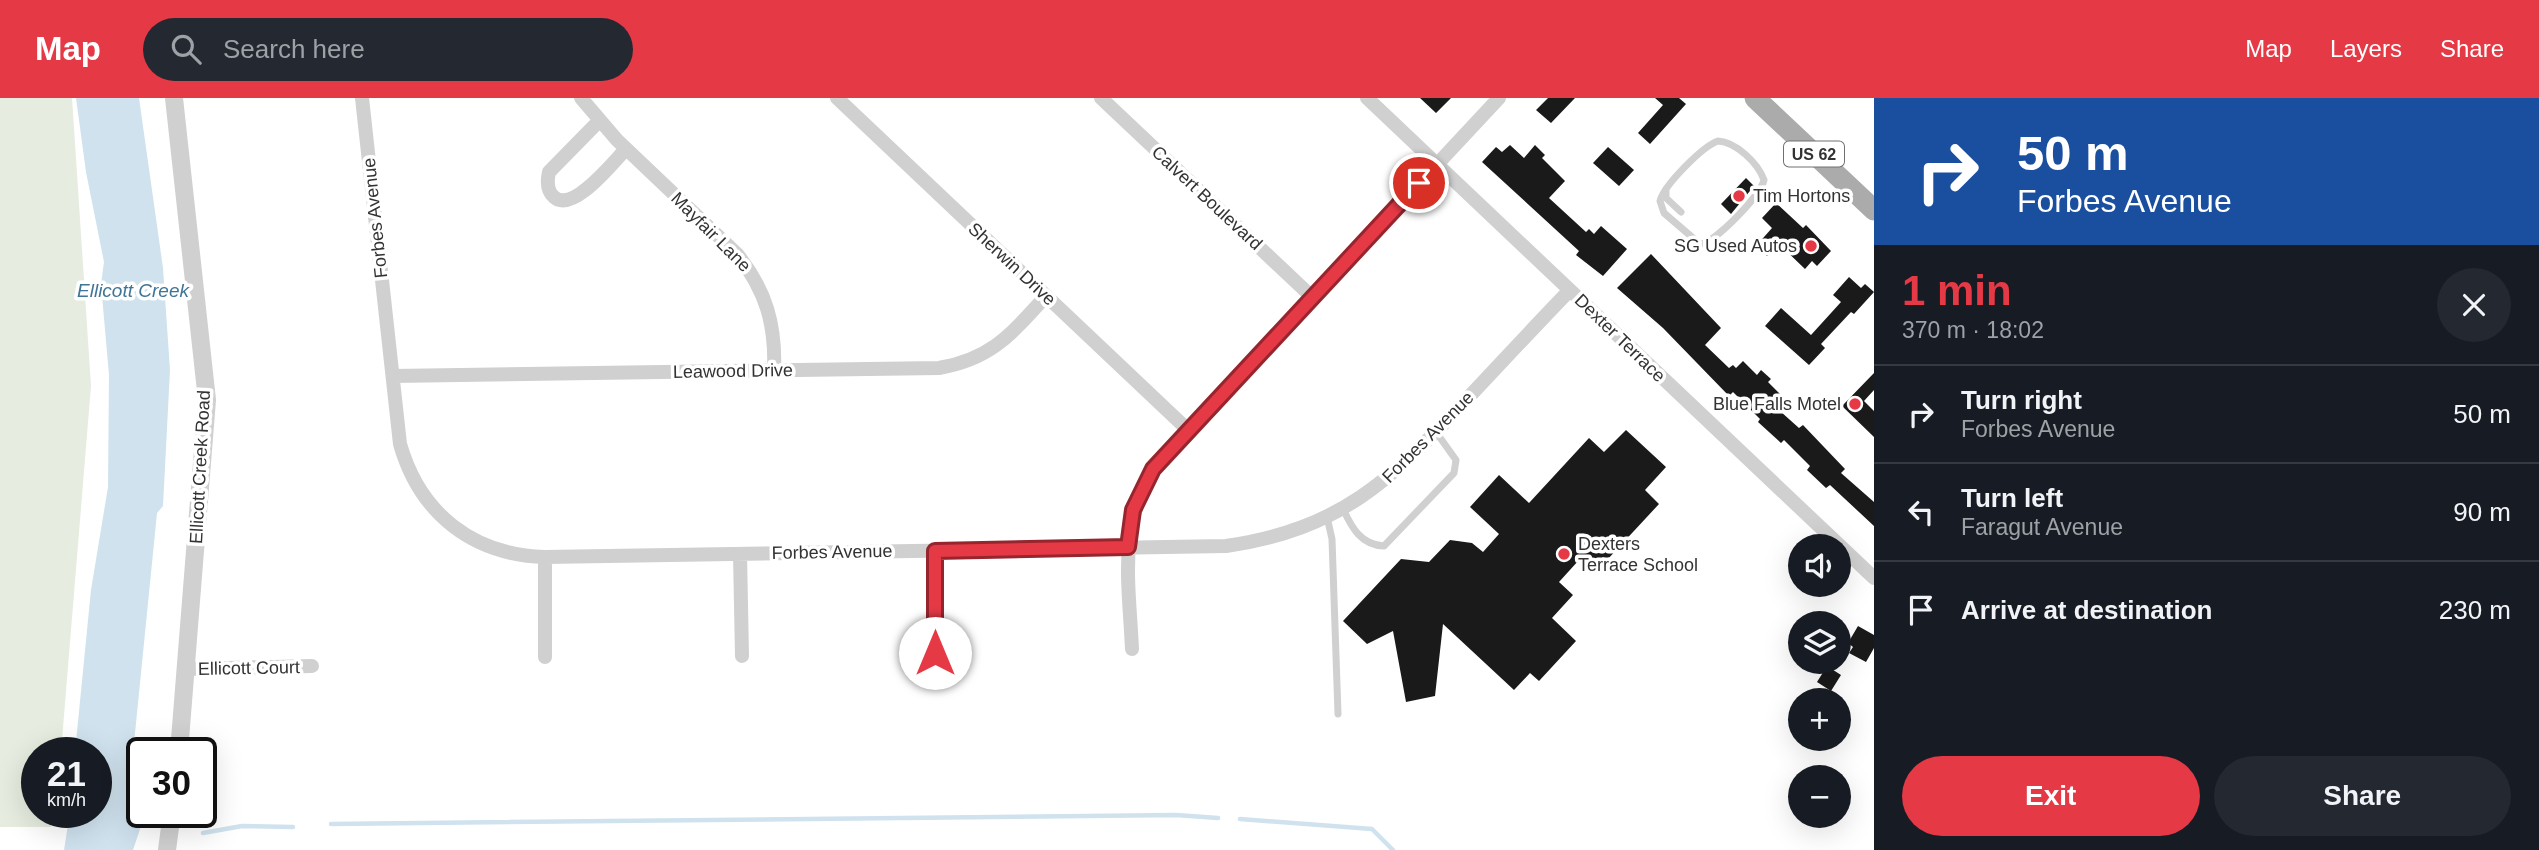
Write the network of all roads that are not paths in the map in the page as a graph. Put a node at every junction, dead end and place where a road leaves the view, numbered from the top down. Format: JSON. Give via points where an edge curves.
{"nodes":[{"id":1,"x":174,"y":98,"type":"edge"},
{"id":2,"x":362,"y":98,"type":"edge"},
{"id":3,"x":581,"y":98,"type":"edge"},
{"id":4,"x":837,"y":98,"type":"edge"},
{"id":5,"x":1101,"y":98,"type":"edge"},
{"id":6,"x":1367,"y":98,"type":"edge"},
{"id":7,"x":1499,"y":98,"type":"edge"},
{"id":8,"x":1755,"y":98,"type":"edge"},
{"id":9,"x":599,"y":121,"type":"junction"},
{"id":10,"x":626,"y":149,"type":"junction"},
{"id":11,"x":1437,"y":164,"type":"junction"},
{"id":12,"x":1666,"y":188,"type":"junction"},
{"id":13,"x":1874,"y":210,"type":"edge"},
{"id":14,"x":1681,"y":212,"type":"dead end"},
{"id":15,"x":1570,"y":290,"type":"junction"},
{"id":16,"x":1046,"y":296,"type":"junction"},
{"id":17,"x":1312,"y":297,"type":"junction"},
{"id":18,"x":774,"y":371,"type":"junction"},
{"id":19,"x":393,"y":376,"type":"junction"},
{"id":20,"x":1188,"y":430,"type":"junction"},
{"id":21,"x":1436,"y":432,"type":"junction"},
{"id":22,"x":1343,"y":509,"type":"junction"},
{"id":23,"x":1327,"y":517,"type":"junction"},
{"id":24,"x":1128,"y":547,"type":"junction"},
{"id":25,"x":935,"y":551,"type":"junction"},
{"id":26,"x":740,"y":554,"type":"junction"},
{"id":27,"x":545,"y":557,"type":"junction"},
{"id":28,"x":1874,"y":578,"type":"edge"},
{"id":29,"x":1132,"y":649,"type":"dead end"},
{"id":30,"x":935,"y":653,"type":"dead end"},
{"id":31,"x":741,"y":656,"type":"dead end"},
{"id":32,"x":545,"y":657,"type":"dead end"},
{"id":33,"x":312,"y":666,"type":"dead end"},
{"id":34,"x":186,"y":669,"type":"junction"},
{"id":35,"x":1338,"y":714,"type":"dead end"},
{"id":36,"x":180,"y":737,"type":"edge"},
{"id":37,"x":170,"y":828,"type":"edge"},
{"id":38,"x":167,"y":850,"type":"edge"}],
"edges":[{"from":1,"to":34,"type":"street","name":"Ellicott Creek Road","via":[[208,400]]},
{"from":2,"to":19,"type":"street","name":"Forbes Avenue"},
{"from":3,"to":9,"type":"street","name":"Mayfair Lane"},
{"from":4,"to":16,"type":"street","name":"Sherwin Drive"},
{"from":5,"to":17,"type":"street","name":"Calvert Boulevard"},
{"from":6,"to":11,"type":"street","name":"Dexter Terrace"},
{"from":7,"to":11,"type":"street"},
{"from":8,"to":13,"type":"main road","number":"US 62"},
{"from":9,"to":10,"type":"street","name":"Mayfair Lane"},
{"from":9,"to":10,"type":"street","via":[[549,172],[554,197],[561,201],[579,197]]},
{"from":10,"to":18,"type":"street","name":"Mayfair Lane","via":[[752,272],[772,320]]},
{"from":11,"to":15,"type":"street","name":"Dexter Terrace"},
{"from":11,"to":17,"type":"street"},
{"from":12,"to":12,"type":"lane","via":[[1660,201],[1664,213],[1693,240],[1705,243],[1758,193],[1764,180],[1733,145],[1718,141],[1705,147]]},
{"from":12,"to":14,"type":"lane","via":[[1666,198]]},
{"from":15,"to":21,"type":"street","name":"Forbes Avenue"},
{"from":15,"to":28,"type":"street","name":"Dexter Terrace"},
{"from":16,"to":18,"type":"street","name":"Leawood Drive","via":[[991,351],[958,365]]},
{"from":16,"to":20,"type":"street","name":"Sherwin Drive"},
{"from":17,"to":20,"type":"street"},
{"from":18,"to":19,"type":"street","name":"Leawood Drive"},
{"from":19,"to":27,"type":"street","name":"Forbes Avenue","via":[[406,463],[436,513],[489,548]]},
{"from":20,"to":24,"type":"street","via":[[1140,491]]},
{"from":21,"to":22,"type":"street","name":"Forbes Avenue","via":[[1388,480]]},
{"from":21,"to":22,"type":"lane","via":[[1456,460],[1454,473],[1384,546],[1372,545],[1352,530]]},
{"from":22,"to":23,"type":"street","name":"Forbes Avenue"},
{"from":23,"to":24,"type":"street","name":"Forbes Avenue","via":[[1277,537],[1226,546]]},
{"from":23,"to":35,"type":"lane","via":[[1332,539]]},
{"from":24,"to":25,"type":"street","name":"Forbes Avenue"},
{"from":24,"to":29,"type":"street"},
{"from":25,"to":26,"type":"street","name":"Forbes Avenue"},
{"from":25,"to":30,"type":"street"},
{"from":26,"to":27,"type":"street","name":"Forbes Avenue"},
{"from":26,"to":31,"type":"street"},
{"from":27,"to":32,"type":"street"},
{"from":33,"to":34,"type":"street","name":"Ellicott Court"},
{"from":34,"to":36,"type":"street","name":"Ellicott Creek Road"},
{"from":37,"to":38,"type":"street"}]}
